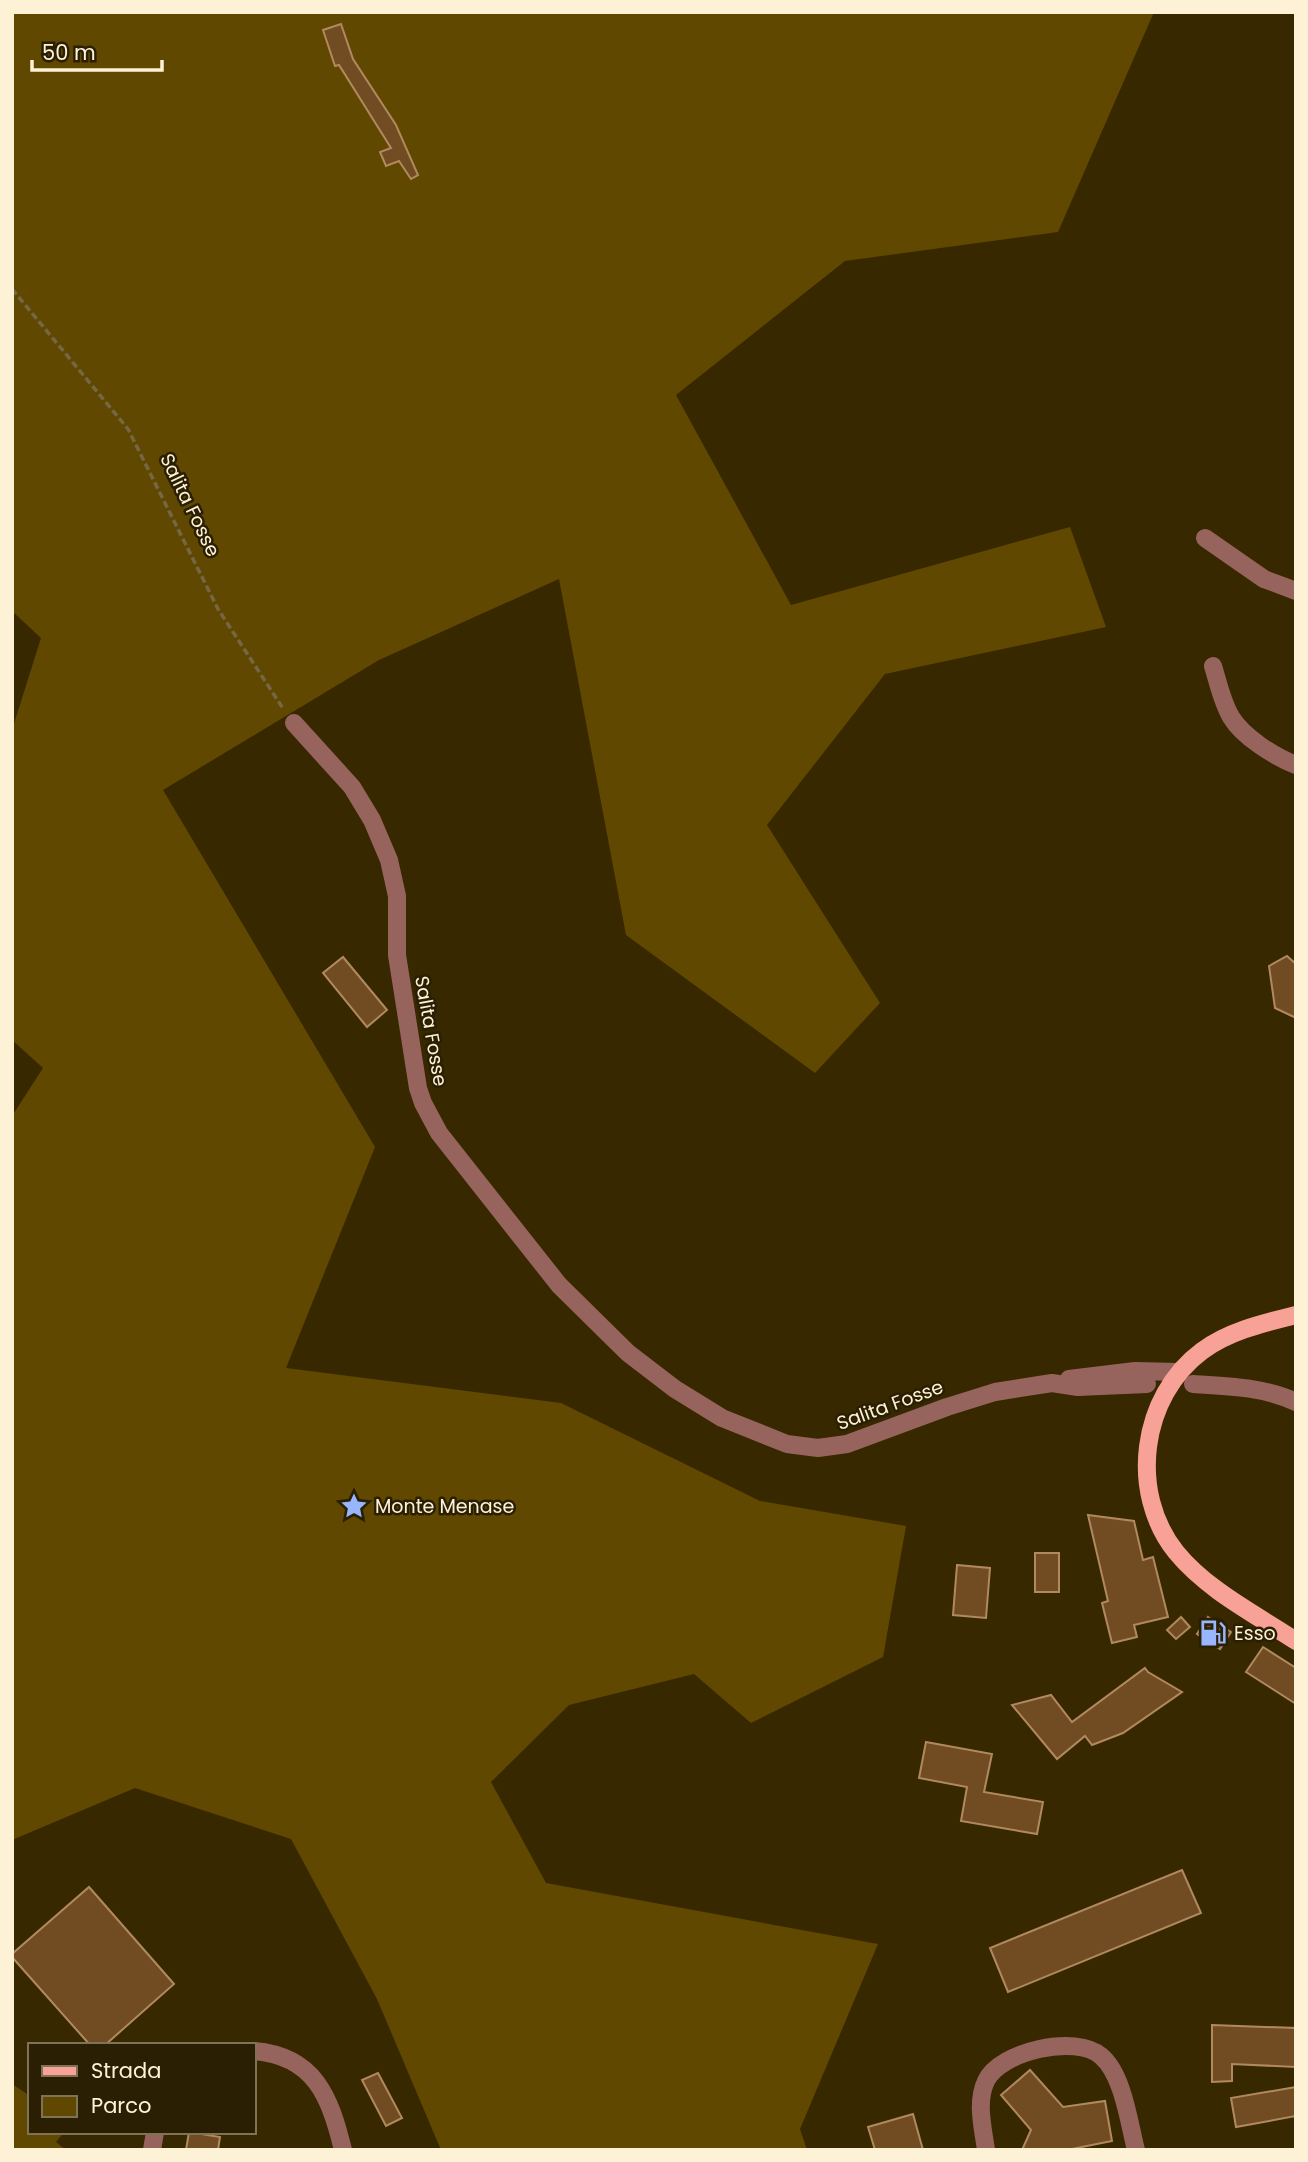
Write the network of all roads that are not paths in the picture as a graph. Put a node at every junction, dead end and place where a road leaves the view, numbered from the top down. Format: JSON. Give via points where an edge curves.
{"nodes":[{"id":1,"x":1205,"y":538,"type":"dead end"},
{"id":2,"x":1296,"y":591,"type":"edge"},
{"id":3,"x":1213,"y":666,"type":"dead end"},
{"id":4,"x":294,"y":723,"type":"road end"},
{"id":5,"x":1296,"y":765,"type":"edge"},
{"id":6,"x":1296,"y":1315,"type":"edge"},
{"id":7,"x":1186,"y":1378,"type":"junction"},
{"id":8,"x":1052,"y":1383,"type":"junction"},
{"id":9,"x":1147,"y":1384,"type":"dead end"},
{"id":10,"x":1296,"y":1402,"type":"edge"},
{"id":11,"x":1296,"y":1641,"type":"edge"},
{"id":12,"x":256,"y":2051,"type":"edge"},
{"id":13,"x":342,"y":2150,"type":"edge"},
{"id":14,"x":986,"y":2150,"type":"edge"},
{"id":15,"x":1136,"y":2150,"type":"edge"}],
"edges":[{"from":1,"to":2,"type":"street","via":[[1264,579]]},
{"from":3,"to":5,"type":"street","via":[[1237,725],[1280,760]]},
{"from":4,"to":8,"type":"street","name":"Salita Fosse","via":[[352,787],[388,860],[397,896],[397,955],[418,1088],[430,1118],[559,1285],[628,1353],[722,1418],[809,1448],[846,1444],[995,1392]]},
{"from":6,"to":7,"type":"main road","via":[[1217,1341],[1202,1350]]},
{"from":7,"to":8,"type":"street","via":[[1135,1371]]},
{"from":7,"to":10,"type":"street"},
{"from":7,"to":11,"type":"main road","via":[[1159,1404],[1148,1443],[1149,1481],[1160,1524],[1174,1549],[1198,1574]]},
{"from":8,"to":9,"type":"street","name":"Salita Fosse","via":[[1078,1387]]},
{"from":12,"to":13,"type":"street","via":[[281,2056],[311,2075],[335,2116]]},
{"from":14,"to":15,"type":"street","via":[[981,2104],[991,2072],[1025,2052],[1084,2047],[1110,2065]]}]}
